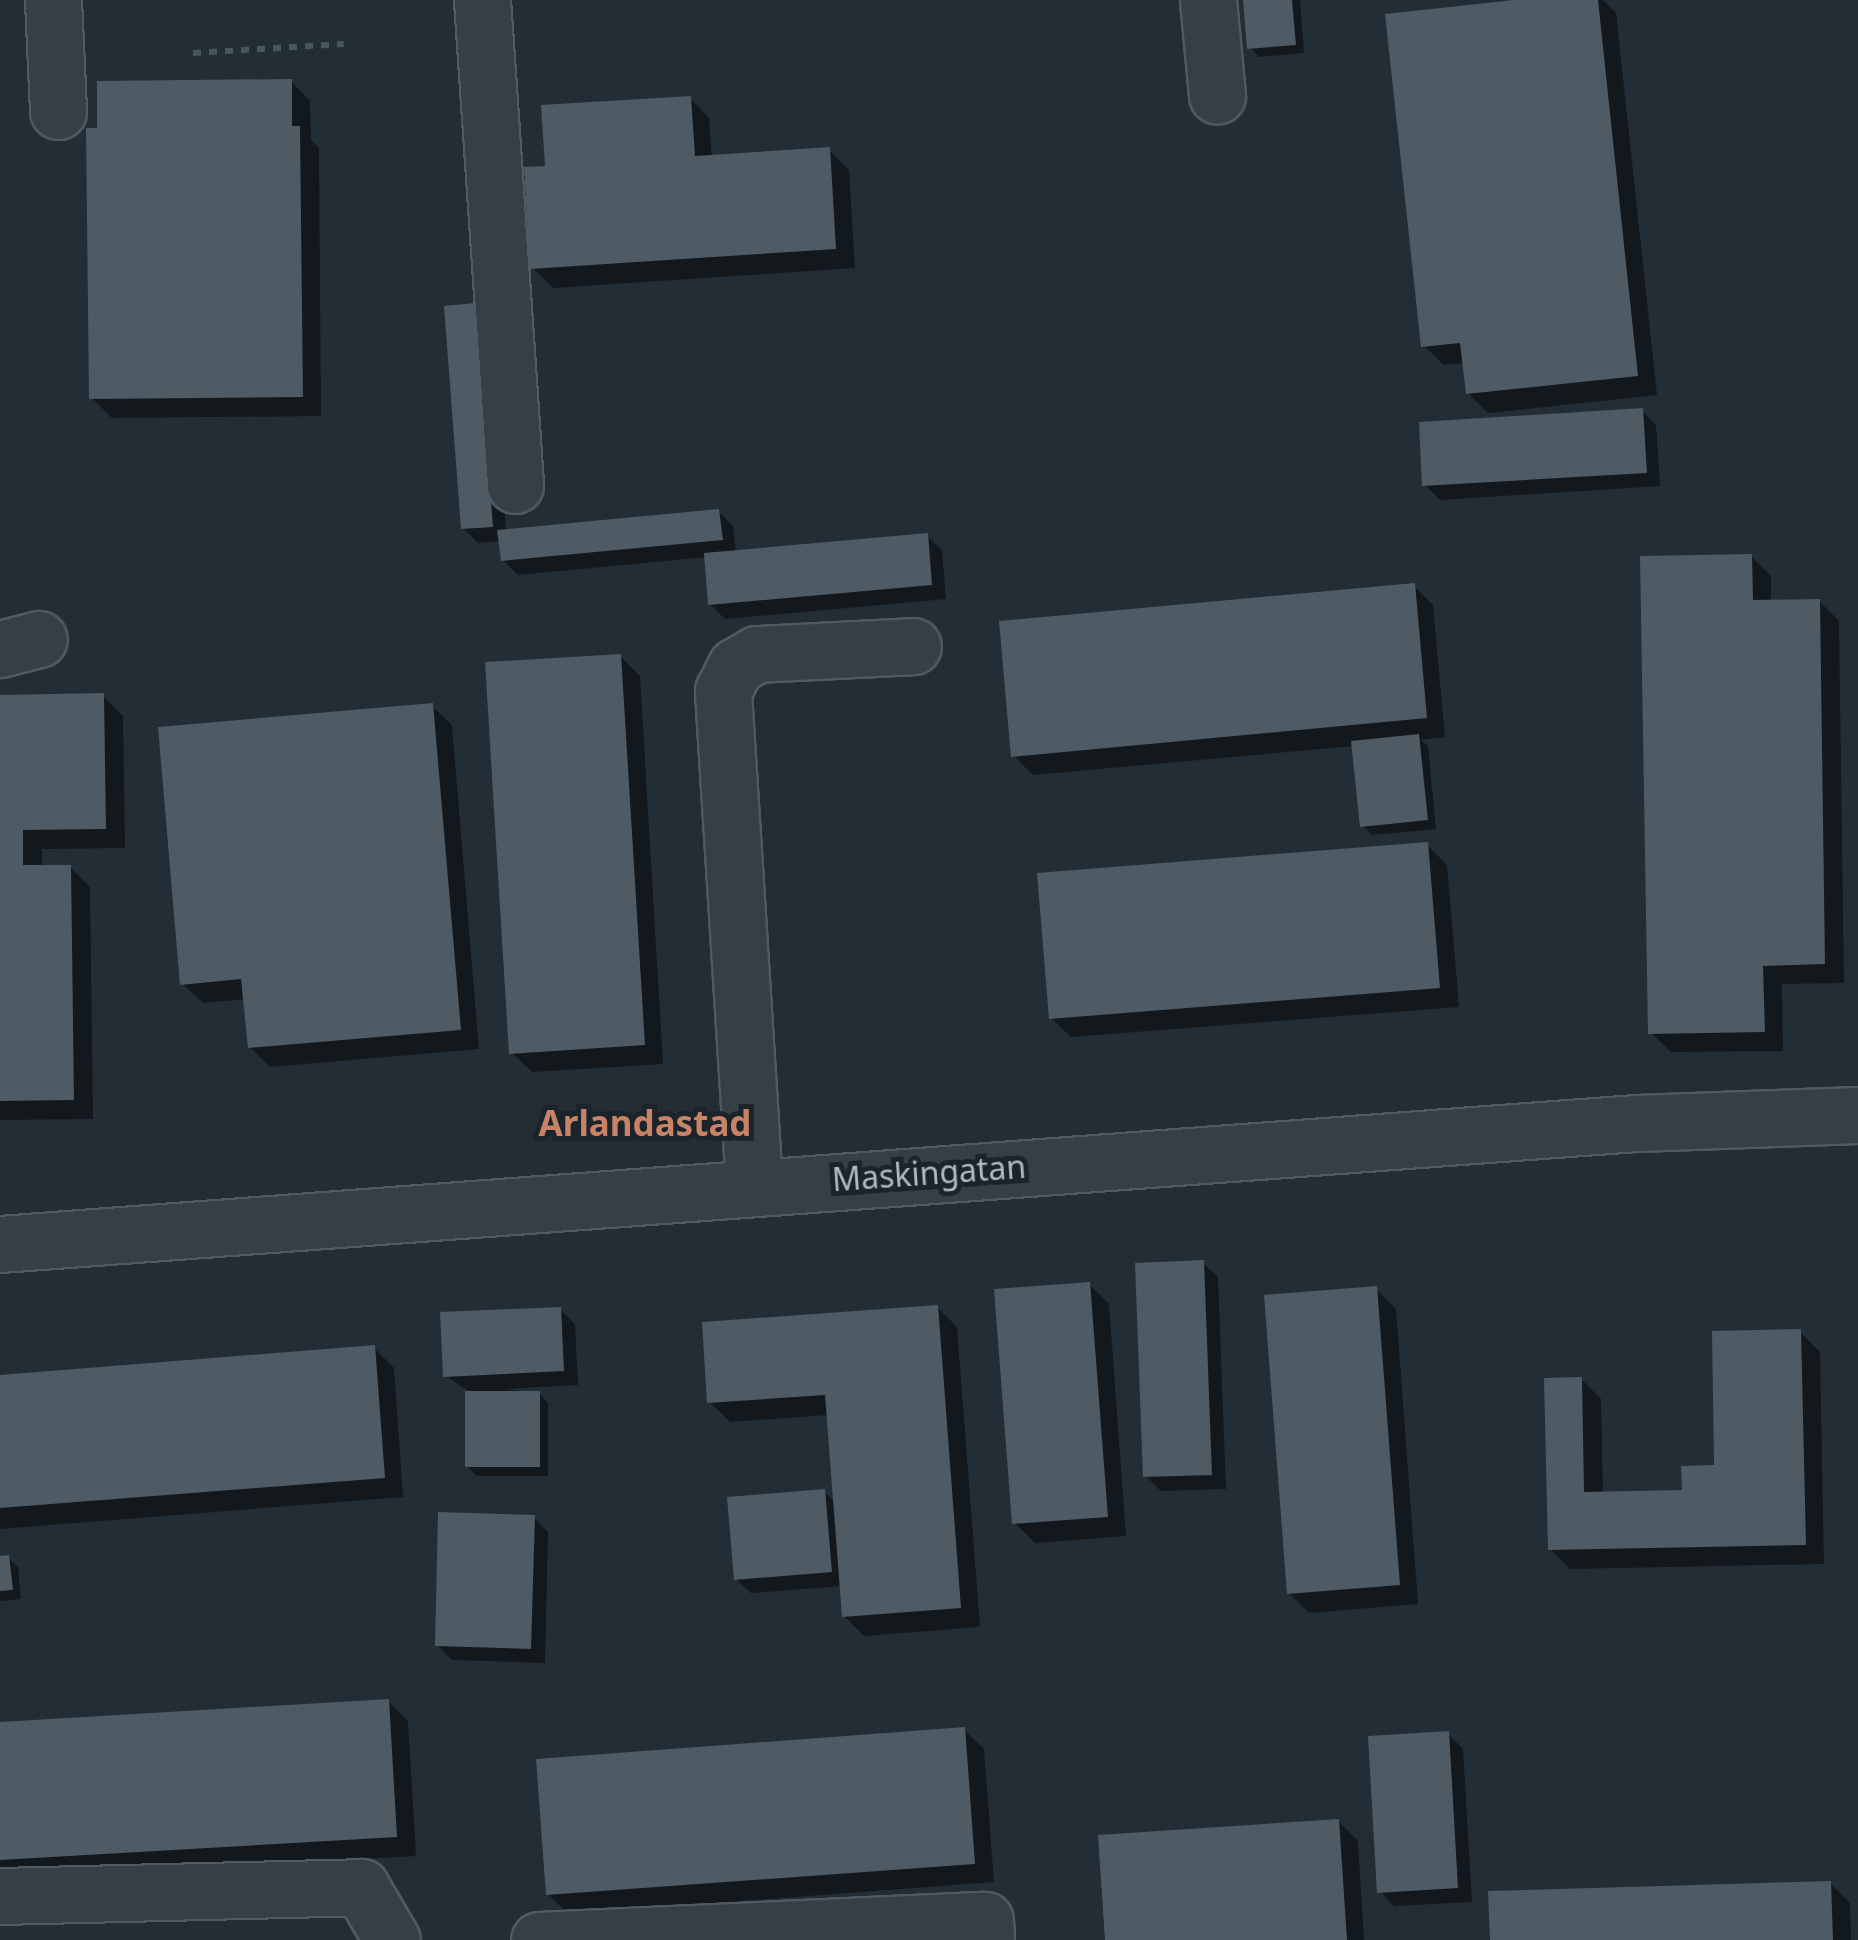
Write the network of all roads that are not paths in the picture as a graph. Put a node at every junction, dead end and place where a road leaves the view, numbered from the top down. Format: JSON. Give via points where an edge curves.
{"nodes":[{"id":1,"x":53,"y":0,"type":"edge"},
{"id":2,"x":482,"y":0,"type":"edge"},
{"id":3,"x":1208,"y":0,"type":"edge"},
{"id":4,"x":1217,"y":96,"type":"dead end"},
{"id":5,"x":58,"y":111,"type":"dead end"},
{"id":6,"x":515,"y":486,"type":"dead end"},
{"id":7,"x":913,"y":646,"type":"dead end"},
{"id":8,"x":1858,"y":1115,"type":"edge"},
{"id":9,"x":754,"y":1186,"type":"junction"},
{"id":10,"x":0,"y":1244,"type":"edge"},
{"id":11,"x":0,"y":1896,"type":"edge"},
{"id":12,"x":392,"y":1940,"type":"edge"},
{"id":13,"x":538,"y":1940,"type":"edge"},
{"id":14,"x":986,"y":1940,"type":"edge"}],
"edges":[{"from":1,"to":5,"type":"street"},
{"from":2,"to":6,"type":"street"},
{"from":3,"to":4,"type":"street"},
{"from":7,"to":9,"type":"street","via":[[757,654],[736,666],[723,690]]},
{"from":8,"to":9,"type":"street","name":"Maskingatan","via":[[1638,1123]]},
{"from":9,"to":10,"type":"street","name":"Maskingatan"},
{"from":11,"to":12,"type":"street","via":[[361,1888]]},
{"from":13,"to":14,"type":"street","via":[[985,1920]]}]}
